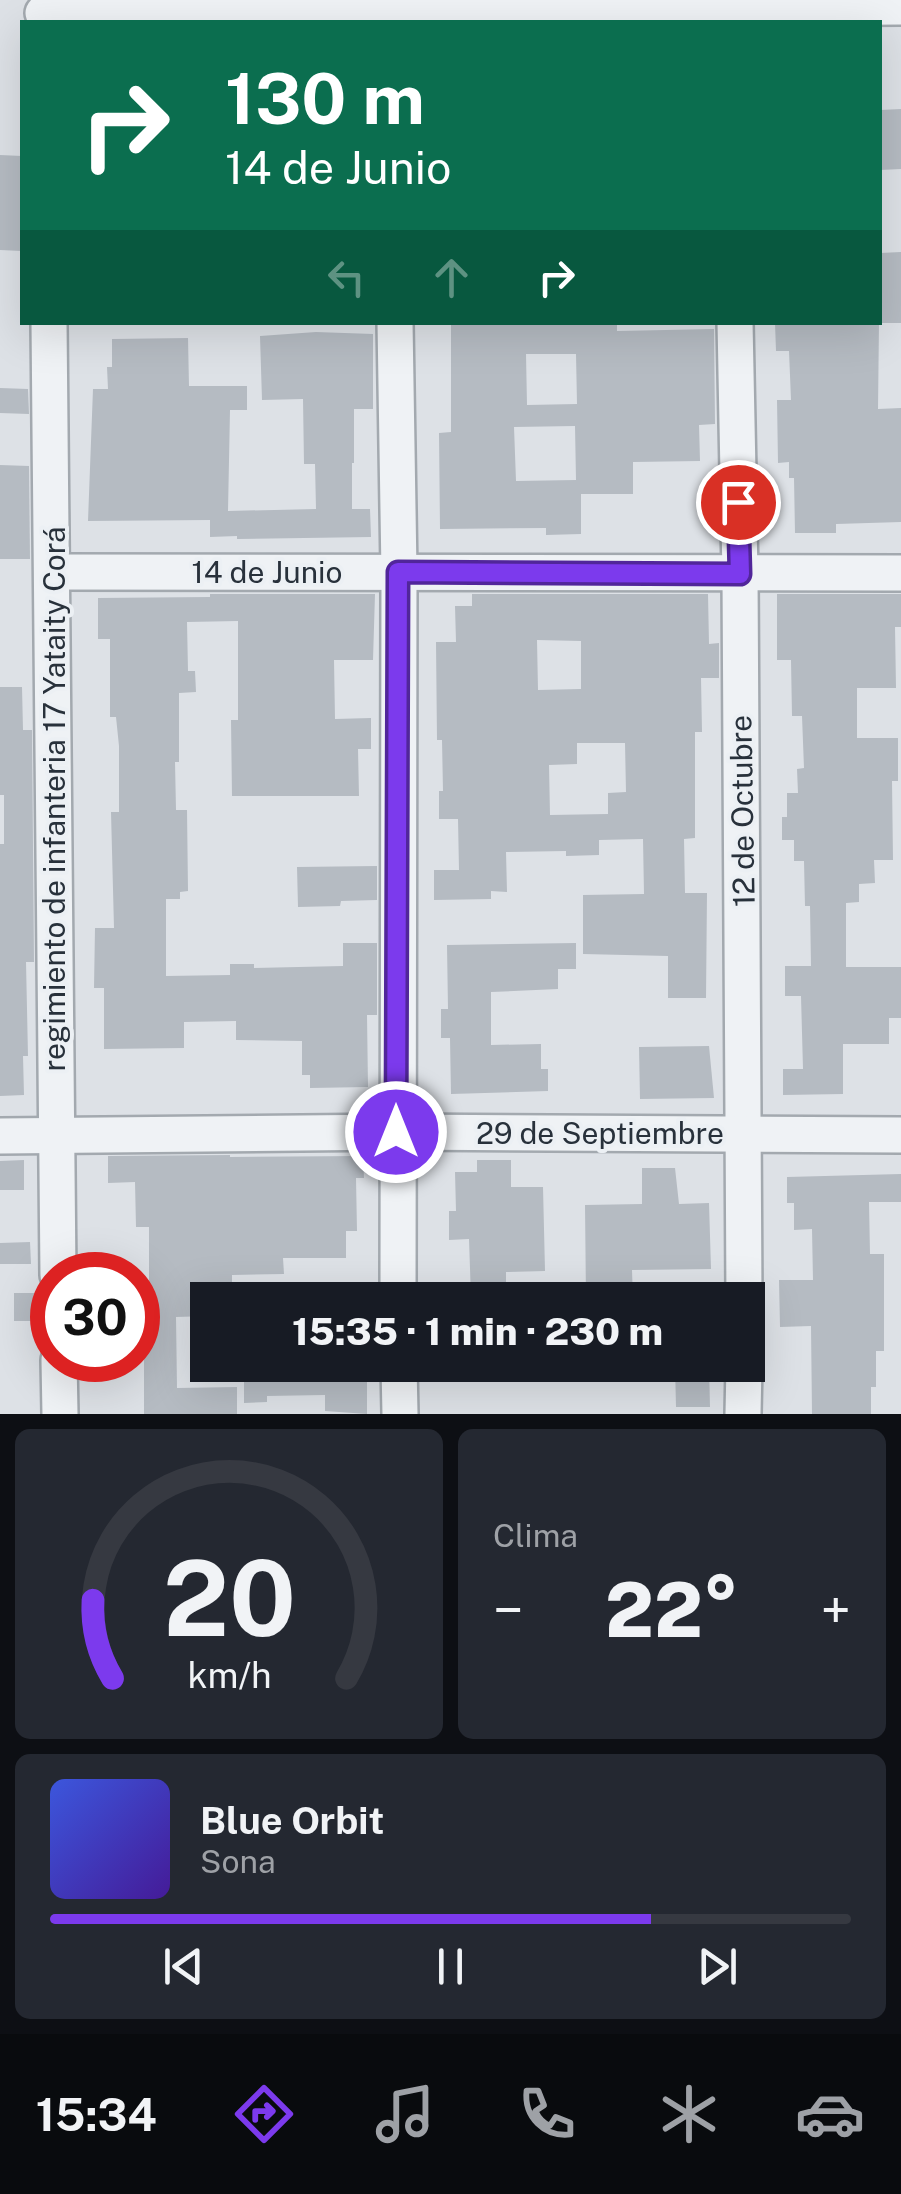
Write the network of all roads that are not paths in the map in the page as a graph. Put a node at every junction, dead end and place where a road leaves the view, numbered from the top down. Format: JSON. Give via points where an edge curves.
{"nodes":[{"id":1,"x":901,"y":8,"type":"edge"},
{"id":2,"x":391,"y":11,"type":"edge"},
{"id":3,"x":728,"y":11,"type":"edge"},
{"id":4,"x":43,"y":12,"type":"edge"},
{"id":5,"x":48,"y":325,"type":"edge"},
{"id":6,"x":395,"y":325,"type":"edge"},
{"id":7,"x":735,"y":325,"type":"edge"},
{"id":8,"x":54,"y":572,"type":"junction"},
{"id":9,"x":398,"y":572,"type":"junction"},
{"id":10,"x":901,"y":573,"type":"edge"},
{"id":11,"x":740,"y":574,"type":"junction"},
{"id":12,"x":396,"y":1132,"type":"junction"},
{"id":13,"x":745,"y":1134,"type":"junction"},
{"id":14,"x":901,"y":1134,"type":"edge"},
{"id":15,"x":0,"y":1136,"type":"edge"},
{"id":16,"x":56,"y":1136,"type":"junction"},
{"id":17,"x":58,"y":1252,"type":"edge"},
{"id":18,"x":398,"y":1282,"type":"edge"},
{"id":19,"x":744,"y":1282,"type":"edge"},
{"id":20,"x":59,"y":1382,"type":"edge"},
{"id":21,"x":399,"y":1382,"type":"edge"},
{"id":22,"x":744,"y":1382,"type":"edge"},
{"id":23,"x":60,"y":1414,"type":"edge"},
{"id":24,"x":400,"y":1414,"type":"edge"},
{"id":25,"x":744,"y":1414,"type":"edge"}],
"edges":[{"from":1,"to":3,"type":"street"},
{"from":2,"to":3,"type":"street"},
{"from":2,"to":4,"type":"street"},
{"from":5,"to":8,"type":"street","name":"regimiento de infanteria 17 Yataity Corá"},
{"from":6,"to":9,"type":"street"},
{"from":7,"to":11,"type":"street","name":"12 de Octubre"},
{"from":8,"to":9,"type":"street","name":"14 de Junio"},
{"from":8,"to":16,"type":"street","name":"regimiento de infanteria 17 Yataity Corá"},
{"from":9,"to":11,"type":"street","name":"14 de Junio"},
{"from":9,"to":12,"type":"street"},
{"from":10,"to":11,"type":"street","name":"14 de Junio"},
{"from":11,"to":13,"type":"street","name":"12 de Octubre"},
{"from":12,"to":13,"type":"street","name":"29 de Septiembre"},
{"from":12,"to":16,"type":"street","name":"29 de Septiembre"},
{"from":12,"to":18,"type":"street"},
{"from":13,"to":14,"type":"street","name":"29 de Septiembre"},
{"from":13,"to":19,"type":"street","name":"12 de Octubre"},
{"from":15,"to":16,"type":"street","name":"29 de Septiembre"},
{"from":16,"to":17,"type":"street","name":"regimiento de infanteria 17 Yataity Corá"},
{"from":20,"to":23,"type":"street"},
{"from":21,"to":24,"type":"street"},
{"from":22,"to":25,"type":"street"}]}
